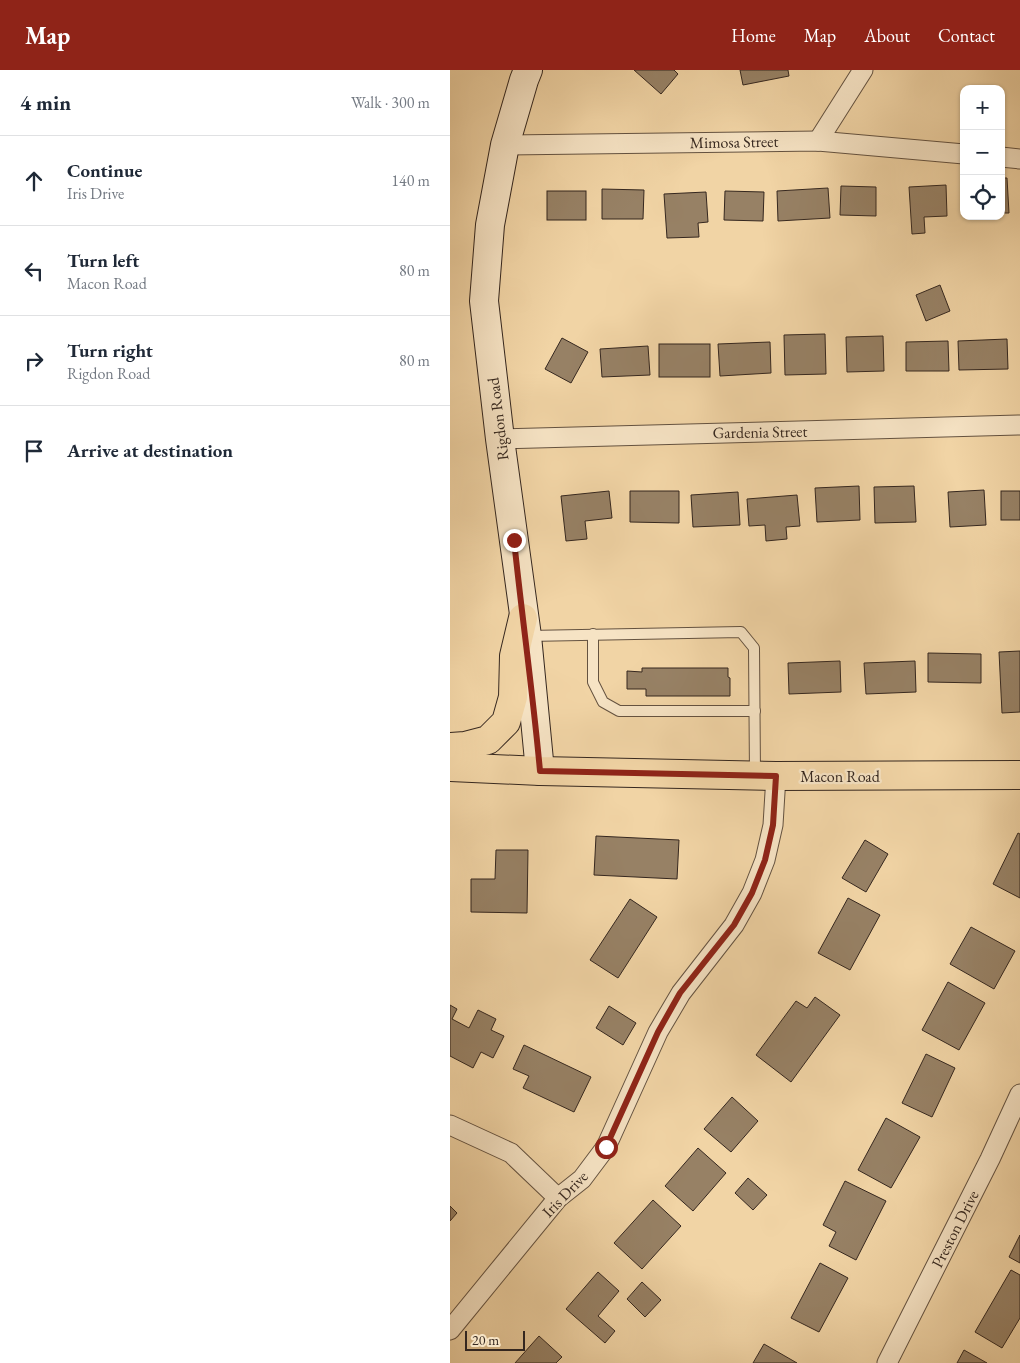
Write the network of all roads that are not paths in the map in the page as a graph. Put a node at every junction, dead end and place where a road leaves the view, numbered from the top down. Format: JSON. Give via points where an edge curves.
{"nodes":[{"id":1,"x":528,"y":70,"type":"edge"},
{"id":2,"x":863,"y":70,"type":"edge"},
{"id":3,"x":818,"y":141,"type":"junction"},
{"id":4,"x":504,"y":145,"type":"junction"},
{"id":5,"x":960,"y":154,"type":"edge"},
{"id":6,"x":1005,"y":157,"type":"edge"},
{"id":7,"x":1020,"y":158,"type":"edge"},
{"id":8,"x":1020,"y":426,"type":"edge"},
{"id":9,"x":500,"y":439,"type":"junction"},
{"id":10,"x":525,"y":627,"type":"junction"},
{"id":11,"x":592,"y":634,"type":"junction"},
{"id":12,"x":755,"y":711,"type":"junction"},
{"id":13,"x":450,"y":747,"type":"edge"},
{"id":14,"x":450,"y":767,"type":"edge"},
{"id":15,"x":540,"y":771,"type":"junction"},
{"id":16,"x":1020,"y":775,"type":"edge"},
{"id":17,"x":766,"y":776,"type":"junction"},
{"id":18,"x":1020,"y":1094,"type":"edge"},
{"id":19,"x":450,"y":1125,"type":"edge"},
{"id":20,"x":558,"y":1198,"type":"junction"},
{"id":21,"x":450,"y":1330,"type":"edge"},
{"id":22,"x":887,"y":1363,"type":"edge"}],
"edges":[{"from":1,"to":4,"type":"street","name":"Rigdon Road"},
{"from":2,"to":3,"type":"street"},
{"from":3,"to":4,"type":"street","name":"Mimosa Street"},
{"from":3,"to":5,"type":"street","name":"Mimosa Street"},
{"from":4,"to":9,"type":"street","name":"Rigdon Road","via":[[490,225],[484,301]]},
{"from":6,"to":7,"type":"street"},
{"from":8,"to":9,"type":"street","name":"Gardenia Street"},
{"from":9,"to":10,"type":"street","name":"Rigdon Road"},
{"from":10,"to":11,"type":"lane"},
{"from":10,"to":13,"type":"main road","via":[[514,656],[513,697],[506,722],[488,740]]},
{"from":10,"to":15,"type":"street","name":"Rigdon Road"},
{"from":11,"to":12,"type":"lane","via":[[593,682],[603,702],[619,711]]},
{"from":11,"to":12,"type":"lane","via":[[741,632],[754,648]]},
{"from":12,"to":17,"type":"lane"},
{"from":14,"to":15,"type":"main road","name":"Macon Road"},
{"from":15,"to":17,"type":"main road","name":"Macon Road"},
{"from":16,"to":17,"type":"main road","name":"Macon Road"},
{"from":17,"to":20,"type":"street","name":"Iris Drive","via":[[773,825],[765,860],[752,893],[734,925],[680,993],[658,1032],[606,1147],[582,1179]]},
{"from":18,"to":22,"type":"street","name":"Preston Drive"},
{"from":19,"to":20,"type":"street","via":[[511,1153]]},
{"from":20,"to":21,"type":"street","name":"Iris Drive"}]}
